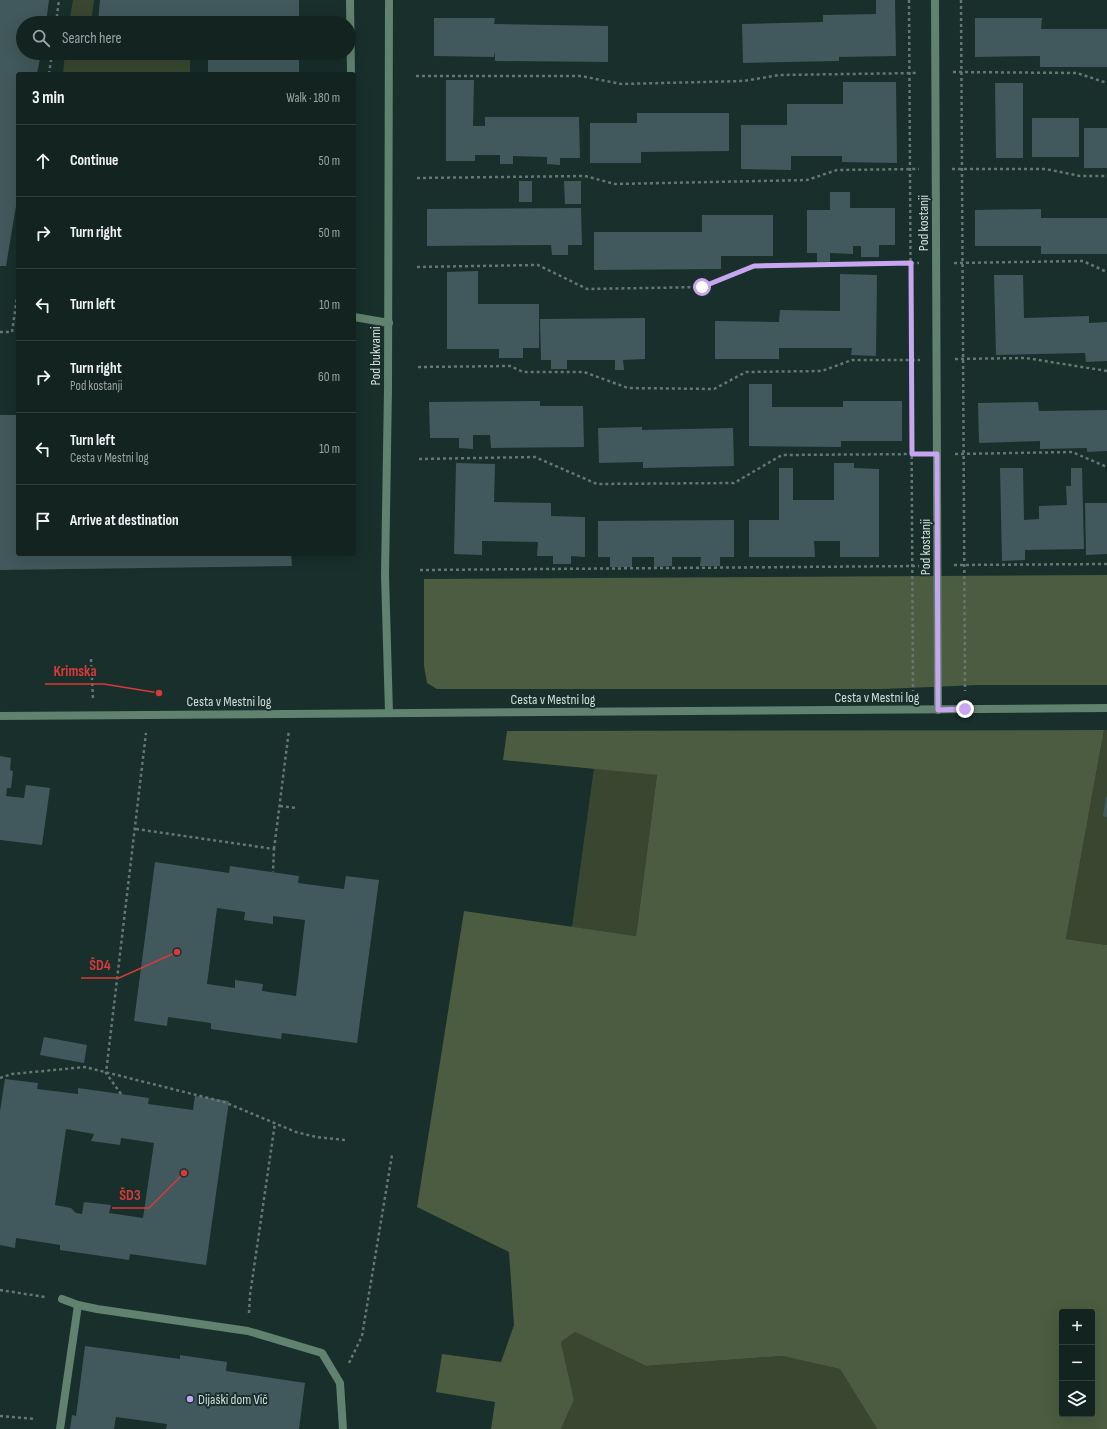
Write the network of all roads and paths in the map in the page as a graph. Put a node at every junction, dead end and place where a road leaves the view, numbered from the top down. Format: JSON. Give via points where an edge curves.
{"nodes":[{"id":1,"x":59,"y":0,"type":"edge"},
{"id":2,"x":350,"y":0,"type":"edge"},
{"id":3,"x":389,"y":0,"type":"edge"},
{"id":4,"x":909,"y":0,"type":"edge"},
{"id":5,"x":935,"y":0,"type":"edge"},
{"id":6,"x":961,"y":0,"type":"edge"},
{"id":7,"x":57,"y":16,"type":"edge"},
{"id":8,"x":350,"y":16,"type":"edge"},
{"id":9,"x":51,"y":60,"type":"edge"},
{"id":10,"x":350,"y":60,"type":"edge"},
{"id":11,"x":49,"y":72,"type":"edge"},
{"id":12,"x":350,"y":72,"type":"edge"},
{"id":13,"x":961,"y":72,"type":"junction"},
{"id":14,"x":910,"y":73,"type":"junction"},
{"id":15,"x":935,"y":73,"type":"junction"},
{"id":16,"x":416,"y":76,"type":"dead end"},
{"id":17,"x":1107,"y":83,"type":"edge"},
{"id":18,"x":936,"y":169,"type":"junction"},
{"id":19,"x":962,"y":169,"type":"junction"},
{"id":20,"x":910,"y":170,"type":"junction"},
{"id":21,"x":1107,"y":176,"type":"edge"},
{"id":22,"x":416,"y":178,"type":"dead end"},
{"id":23,"x":911,"y":263,"type":"junction"},
{"id":24,"x":936,"y":263,"type":"junction"},
{"id":25,"x":962,"y":263,"type":"junction"},
{"id":26,"x":417,"y":267,"type":"dead end"},
{"id":27,"x":1107,"y":272,"type":"edge"},
{"id":28,"x":16,"y":305,"type":"edge"},
{"id":29,"x":356,"y":317,"type":"edge"},
{"id":30,"x":389,"y":323,"type":"junction"},
{"id":31,"x":0,"y":332,"type":"edge"},
{"id":32,"x":937,"y":359,"type":"junction"},
{"id":33,"x":963,"y":359,"type":"junction"},
{"id":34,"x":911,"y":360,"type":"junction"},
{"id":35,"x":418,"y":367,"type":"dead end"},
{"id":36,"x":1107,"y":371,"type":"edge"},
{"id":37,"x":912,"y":454,"type":"junction"},
{"id":38,"x":937,"y":454,"type":"junction"},
{"id":39,"x":964,"y":454,"type":"junction"},
{"id":40,"x":419,"y":459,"type":"dead end"},
{"id":41,"x":1107,"y":467,"type":"edge"},
{"id":42,"x":1107,"y":564,"type":"edge"},
{"id":43,"x":964,"y":565,"type":"junction"},
{"id":44,"x":912,"y":566,"type":"junction"},
{"id":45,"x":938,"y":566,"type":"junction"},
{"id":46,"x":420,"y":570,"type":"dead end"},
{"id":47,"x":91,"y":660,"type":"dead end"},
{"id":48,"x":1107,"y":708,"type":"edge"},
{"id":49,"x":965,"y":709,"type":"junction"},
{"id":50,"x":913,"y":710,"type":"junction"},
{"id":51,"x":938,"y":710,"type":"junction"},
{"id":52,"x":389,"y":713,"type":"junction"},
{"id":53,"x":290,"y":714,"type":"junction"},
{"id":54,"x":93,"y":715,"type":"junction"},
{"id":55,"x":148,"y":715,"type":"junction"},
{"id":56,"x":0,"y":716,"type":"edge"},
{"id":57,"x":280,"y":806,"type":"junction"},
{"id":58,"x":296,"y":808,"type":"dead end"},
{"id":59,"x":136,"y":829,"type":"junction"},
{"id":60,"x":274,"y":849,"type":"junction"},
{"id":61,"x":273,"y":872,"type":"dead end"},
{"id":62,"x":106,"y":1073,"type":"junction"},
{"id":63,"x":0,"y":1078,"type":"edge"},
{"id":64,"x":121,"y":1094,"type":"dead end"},
{"id":65,"x":275,"y":1123,"type":"junction"},
{"id":66,"x":345,"y":1140,"type":"dead end"},
{"id":67,"x":392,"y":1155,"type":"dead end"},
{"id":68,"x":0,"y":1290,"type":"edge"},
{"id":69,"x":62,"y":1299,"type":"joint"},
{"id":70,"x":78,"y":1305,"type":"junction"},
{"id":71,"x":248,"y":1331,"type":"junction"},
{"id":72,"x":340,"y":1383,"type":"junction"},
{"id":73,"x":0,"y":1416,"type":"edge"},
{"id":74,"x":36,"y":1419,"type":"dead end"},
{"id":75,"x":60,"y":1429,"type":"edge"},
{"id":76,"x":343,"y":1429,"type":"edge"}],
"edges":[{"from":1,"to":7,"type":"path"},
{"from":2,"to":8,"type":"street"},
{"from":3,"to":30,"type":"street","name":"Pod bukvami"},
{"from":4,"to":14,"type":"path"},
{"from":5,"to":15,"type":"street","name":"Pod kostanji"},
{"from":6,"to":13,"type":"path"},
{"from":9,"to":11,"type":"path"},
{"from":10,"to":12,"type":"street"},
{"from":13,"to":15,"type":"path"},
{"from":13,"to":17,"type":"path","via":[[1077,73]]},
{"from":13,"to":19,"type":"path"},
{"from":14,"to":15,"type":"path"},
{"from":14,"to":16,"type":"path","via":[[779,75],[744,81],[621,84],[581,76]]},
{"from":14,"to":20,"type":"path"},
{"from":15,"to":18,"type":"street","name":"Pod kostanji"},
{"from":18,"to":19,"type":"path"},
{"from":18,"to":20,"type":"path"},
{"from":18,"to":24,"type":"street","name":"Pod kostanji"},
{"from":19,"to":21,"type":"path","via":[[1046,169],[1080,176]]},
{"from":19,"to":25,"type":"path"},
{"from":20,"to":22,"type":"path","via":[[837,170],[807,180],[615,184],[585,176]]},
{"from":20,"to":23,"type":"path"},
{"from":23,"to":24,"type":"path"},
{"from":23,"to":26,"type":"path","via":[[754,266],[702,287],[587,289],[538,265]]},
{"from":23,"to":34,"type":"path"},
{"from":24,"to":25,"type":"path"},
{"from":24,"to":32,"type":"street","name":"Pod kostanji"},
{"from":25,"to":27,"type":"path","via":[[1083,261]]},
{"from":25,"to":33,"type":"path"},
{"from":28,"to":31,"type":"path","via":[[12,332]]},
{"from":29,"to":30,"type":"street"},
{"from":30,"to":52,"type":"street","name":"Pod bukvami","via":[[385,575]]},
{"from":32,"to":33,"type":"path"},
{"from":32,"to":34,"type":"path"},
{"from":32,"to":38,"type":"street","name":"Pod kostanji"},
{"from":33,"to":36,"type":"path","via":[[1026,358]]},
{"from":33,"to":39,"type":"path"},
{"from":34,"to":35,"type":"path","via":[[852,360],[822,371],[746,372],[714,389],[628,388],[584,372],[523,372],[510,366]]},
{"from":34,"to":37,"type":"path"},
{"from":37,"to":38,"type":"path"},
{"from":37,"to":40,"type":"path","via":[[782,455],[734,483],[597,484],[535,457]]},
{"from":37,"to":44,"type":"path"},
{"from":38,"to":39,"type":"path"},
{"from":38,"to":45,"type":"street","name":"Pod kostanji"},
{"from":39,"to":41,"type":"path","via":[[1072,452]]},
{"from":39,"to":43,"type":"path"},
{"from":42,"to":43,"type":"path"},
{"from":43,"to":45,"type":"path"},
{"from":43,"to":49,"type":"path"},
{"from":44,"to":45,"type":"path"},
{"from":44,"to":46,"type":"path"},
{"from":44,"to":50,"type":"path"},
{"from":45,"to":51,"type":"street","name":"Pod kostanji"},
{"from":47,"to":54,"type":"path"},
{"from":48,"to":49,"type":"street","name":"Cesta v Mestni log"},
{"from":49,"to":51,"type":"street","name":"Cesta v Mestni log"},
{"from":50,"to":51,"type":"street","name":"Cesta v Mestni log"},
{"from":50,"to":52,"type":"street","name":"Cesta v Mestni log"},
{"from":52,"to":53,"type":"street","name":"Cesta v Mestni log"},
{"from":53,"to":55,"type":"street","name":"Cesta v Mestni log"},
{"from":53,"to":57,"type":"path"},
{"from":54,"to":55,"type":"street","name":"Cesta v Mestni log"},
{"from":54,"to":56,"type":"street","name":"Cesta v Mestni log"},
{"from":55,"to":59,"type":"path"},
{"from":57,"to":58,"type":"path"},
{"from":57,"to":60,"type":"path"},
{"from":59,"to":60,"type":"path"},
{"from":59,"to":62,"type":"path"},
{"from":60,"to":61,"type":"path"},
{"from":62,"to":63,"type":"path","via":[[85,1067],[12,1074]]},
{"from":62,"to":64,"type":"path"},
{"from":62,"to":65,"type":"path","via":[[224,1102]]},
{"from":65,"to":66,"type":"path","via":[[316,1137]]},
{"from":65,"to":71,"type":"path","via":[[250,1294]]},
{"from":67,"to":72,"type":"path","via":[[362,1336]]},
{"from":68,"to":69,"type":"path"},
{"from":69,"to":70,"type":"street"},
{"from":70,"to":71,"type":"street"},
{"from":70,"to":75,"type":"street"},
{"from":71,"to":72,"type":"street","via":[[322,1353]]},
{"from":72,"to":76,"type":"street"},
{"from":73,"to":74,"type":"path"}]}
